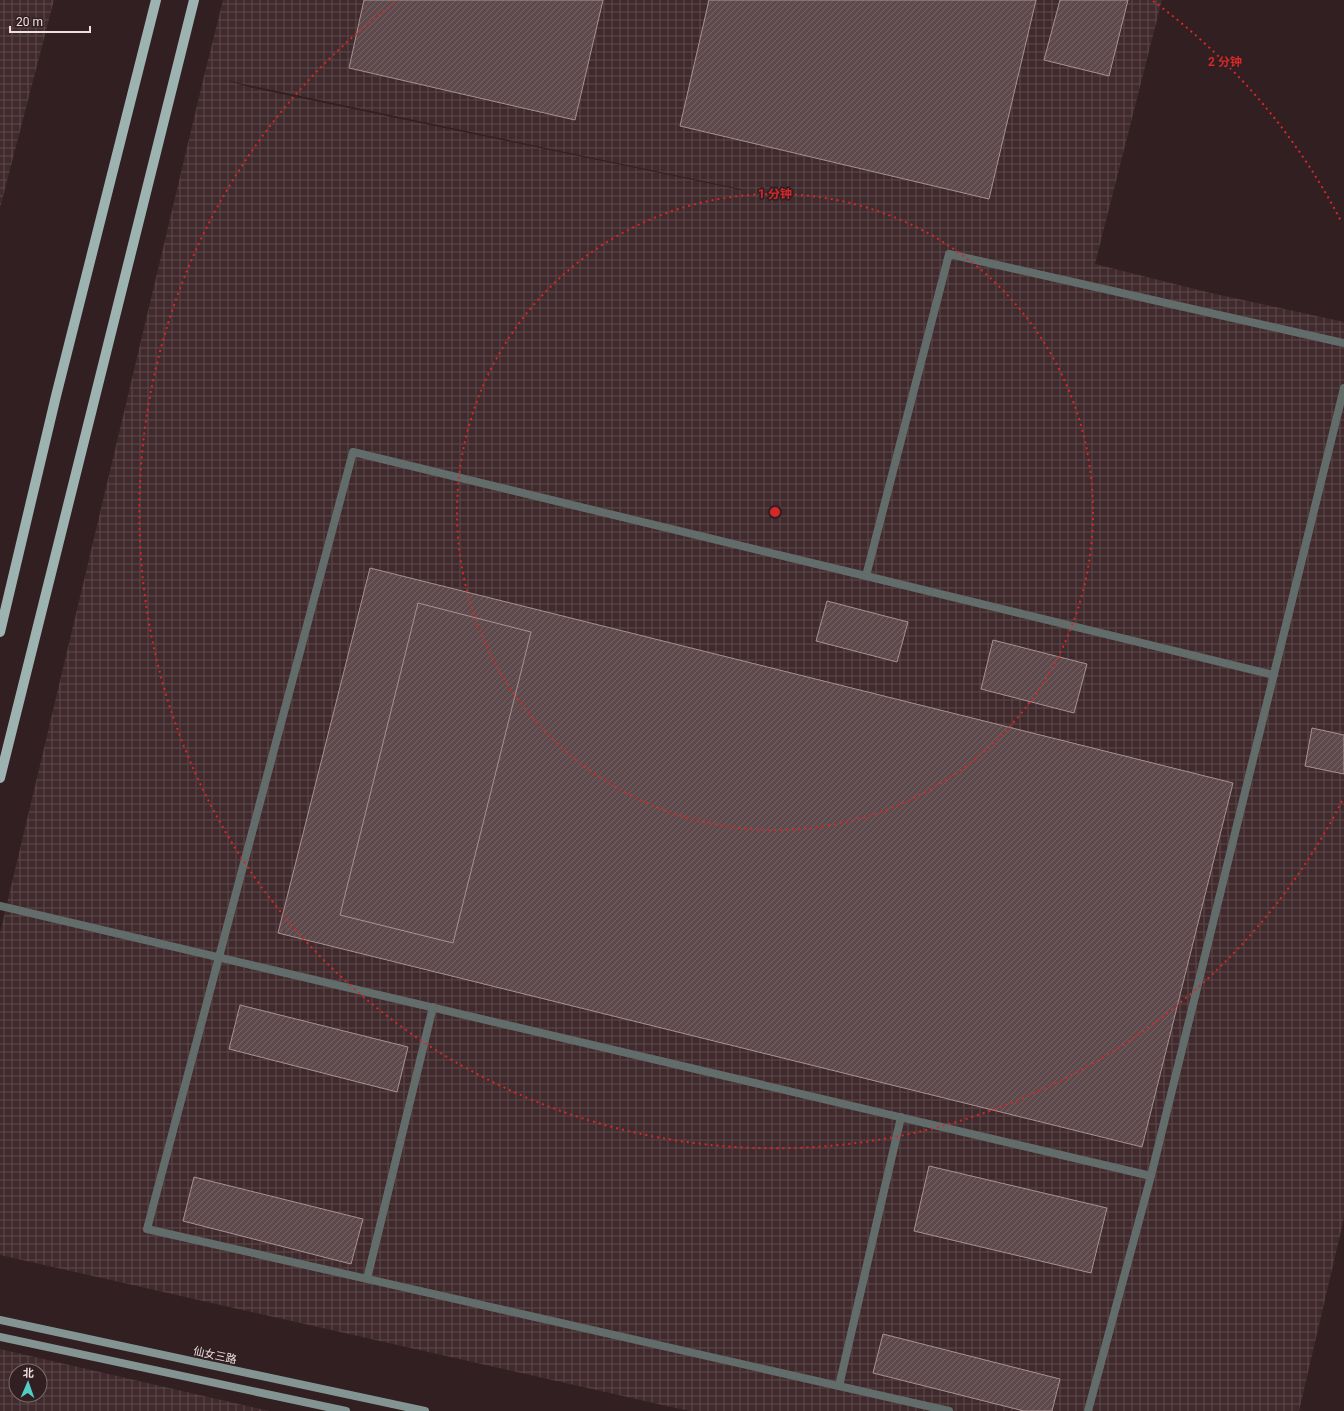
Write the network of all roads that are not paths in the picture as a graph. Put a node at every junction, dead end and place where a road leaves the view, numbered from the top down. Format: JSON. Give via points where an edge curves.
{"nodes":[{"id":1,"x":156,"y":0,"type":"edge"},
{"id":2,"x":194,"y":0,"type":"edge"},
{"id":3,"x":1344,"y":343,"type":"edge"},
{"id":4,"x":1344,"y":388,"type":"edge"},
{"id":5,"x":866,"y":576,"type":"junction"},
{"id":6,"x":0,"y":632,"type":"edge"},
{"id":7,"x":1274,"y":675,"type":"junction"},
{"id":8,"x":0,"y":778,"type":"edge"},
{"id":9,"x":0,"y":906,"type":"edge"},
{"id":10,"x":218,"y":957,"type":"junction"},
{"id":11,"x":433,"y":1008,"type":"junction"},
{"id":12,"x":901,"y":1117,"type":"junction"},
{"id":13,"x":1151,"y":1176,"type":"junction"},
{"id":14,"x":367,"y":1279,"type":"junction"},
{"id":15,"x":0,"y":1320,"type":"edge"},
{"id":16,"x":0,"y":1337,"type":"edge"},
{"id":17,"x":839,"y":1386,"type":"junction"},
{"id":18,"x":346,"y":1411,"type":"edge"},
{"id":19,"x":425,"y":1411,"type":"edge"},
{"id":20,"x":949,"y":1411,"type":"edge"},
{"id":21,"x":1088,"y":1411,"type":"edge"}],
"edges":[{"from":1,"to":6,"type":"main road","via":[[56,396]]},
{"from":2,"to":8,"type":"main road"},
{"from":3,"to":5,"type":"lane","via":[[949,254]]},
{"from":4,"to":7,"type":"lane"},
{"from":5,"to":7,"type":"lane"},
{"from":5,"to":10,"type":"lane","via":[[353,452]]},
{"from":7,"to":13,"type":"lane"},
{"from":9,"to":10,"type":"lane"},
{"from":10,"to":11,"type":"lane"},
{"from":10,"to":14,"type":"lane","via":[[148,1229]]},
{"from":11,"to":12,"type":"lane"},
{"from":11,"to":14,"type":"lane"},
{"from":12,"to":13,"type":"lane"},
{"from":12,"to":17,"type":"lane"},
{"from":13,"to":21,"type":"lane"},
{"from":14,"to":17,"type":"lane"},
{"from":15,"to":19,"type":"street","name":"仙女三路"},
{"from":16,"to":18,"type":"street"},
{"from":17,"to":20,"type":"lane"}]}
